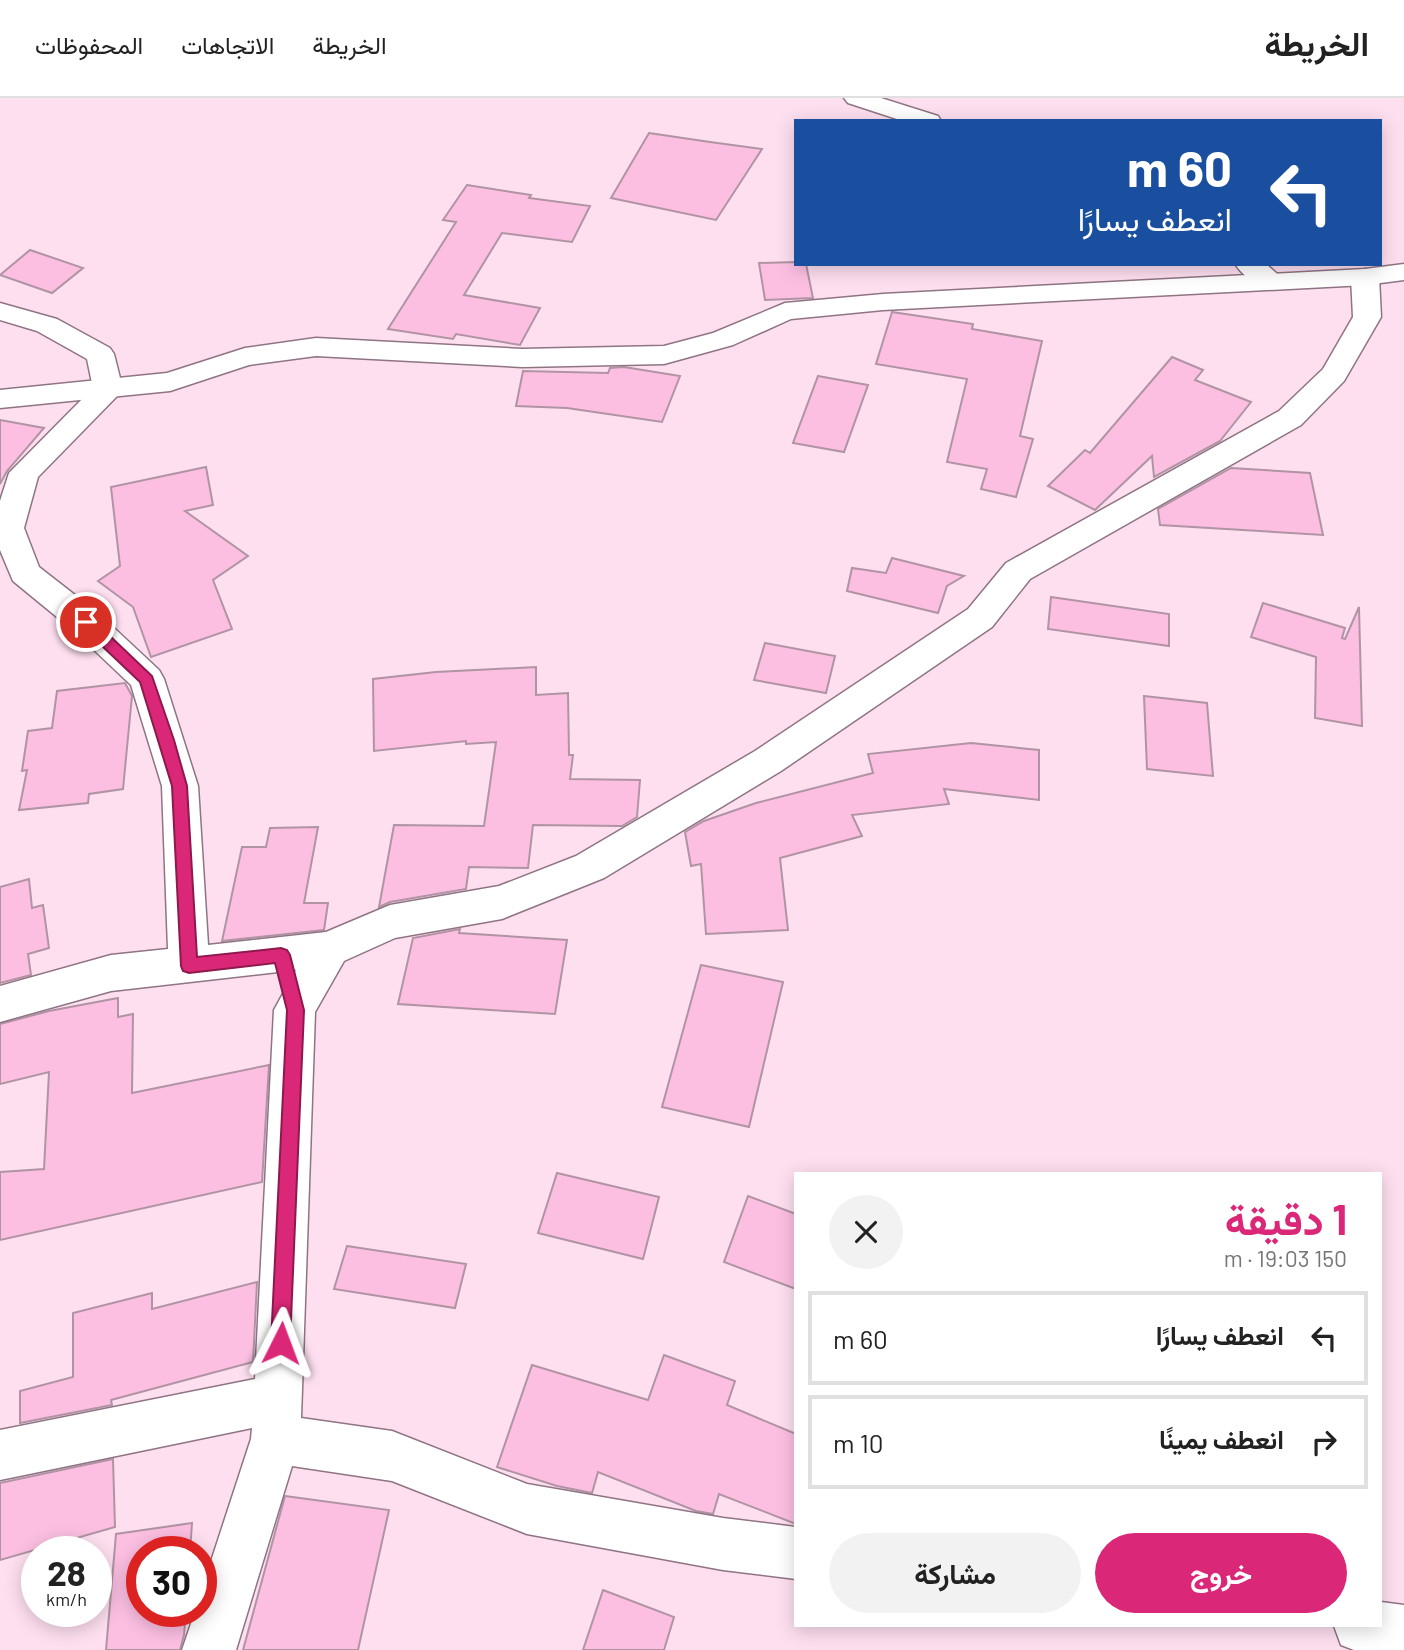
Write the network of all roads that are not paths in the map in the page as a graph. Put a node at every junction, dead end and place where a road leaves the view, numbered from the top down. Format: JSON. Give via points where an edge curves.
{"nodes":[{"id":1,"x":856,"y":98,"type":"edge"},
{"id":2,"x":923,"y":119,"type":"edge"},
{"id":3,"x":1251,"y":266,"type":"edge"},
{"id":4,"x":1404,"y":272,"type":"edge"},
{"id":5,"x":1365,"y":277,"type":"junction"},
{"id":6,"x":1272,"y":282,"type":"junction"},
{"id":7,"x":0,"y":311,"type":"edge"},
{"id":8,"x":108,"y":390,"type":"junction"},
{"id":9,"x":0,"y":399,"type":"edge"},
{"id":10,"x":330,"y":949,"type":"junction"},
{"id":11,"x":281,"y":955,"type":"junction"},
{"id":12,"x":189,"y":966,"type":"junction"},
{"id":13,"x":0,"y":1004,"type":"edge"},
{"id":14,"x":295,"y":1010,"type":"junction"},
{"id":15,"x":277,"y":1419,"type":"junction"},
{"id":16,"x":0,"y":1455,"type":"edge"},
{"id":17,"x":794,"y":1553,"type":"edge"},
{"id":18,"x":1369,"y":1627,"type":"edge"},
{"id":19,"x":1404,"y":1631,"type":"edge"},
{"id":20,"x":209,"y":1650,"type":"edge"}],
"edges":[{"from":1,"to":2,"type":"street"},
{"from":3,"to":6,"type":"street"},
{"from":4,"to":5,"type":"street"},
{"from":5,"to":6,"type":"street"},
{"from":5,"to":10,"type":"street","via":[[1367,317],[1334,374],[1290,418],[1018,571],[979,618],[768,761],[590,867],[502,902],[390,922]]},
{"from":6,"to":8,"type":"street","via":[[785,311],[723,339],[664,355],[522,358],[316,347],[245,357],[170,382]]},
{"from":7,"to":8,"type":"street","via":[[47,325],[100,354]]},
{"from":8,"to":9,"type":"street"},
{"from":8,"to":12,"type":"street","via":[[24,473],[8,528],[25,573],[147,680],[180,786]]},
{"from":10,"to":11,"type":"street"},
{"from":10,"to":14,"type":"street"},
{"from":11,"to":12,"type":"street"},
{"from":11,"to":14,"type":"street"},
{"from":12,"to":13,"type":"street","via":[[111,973]]},
{"from":14,"to":15,"type":"street"},
{"from":15,"to":16,"type":"street"},
{"from":15,"to":17,"type":"street","via":[[392,1456],[527,1508]]},
{"from":15,"to":20,"type":"street"},
{"from":18,"to":19,"type":"street"}]}
